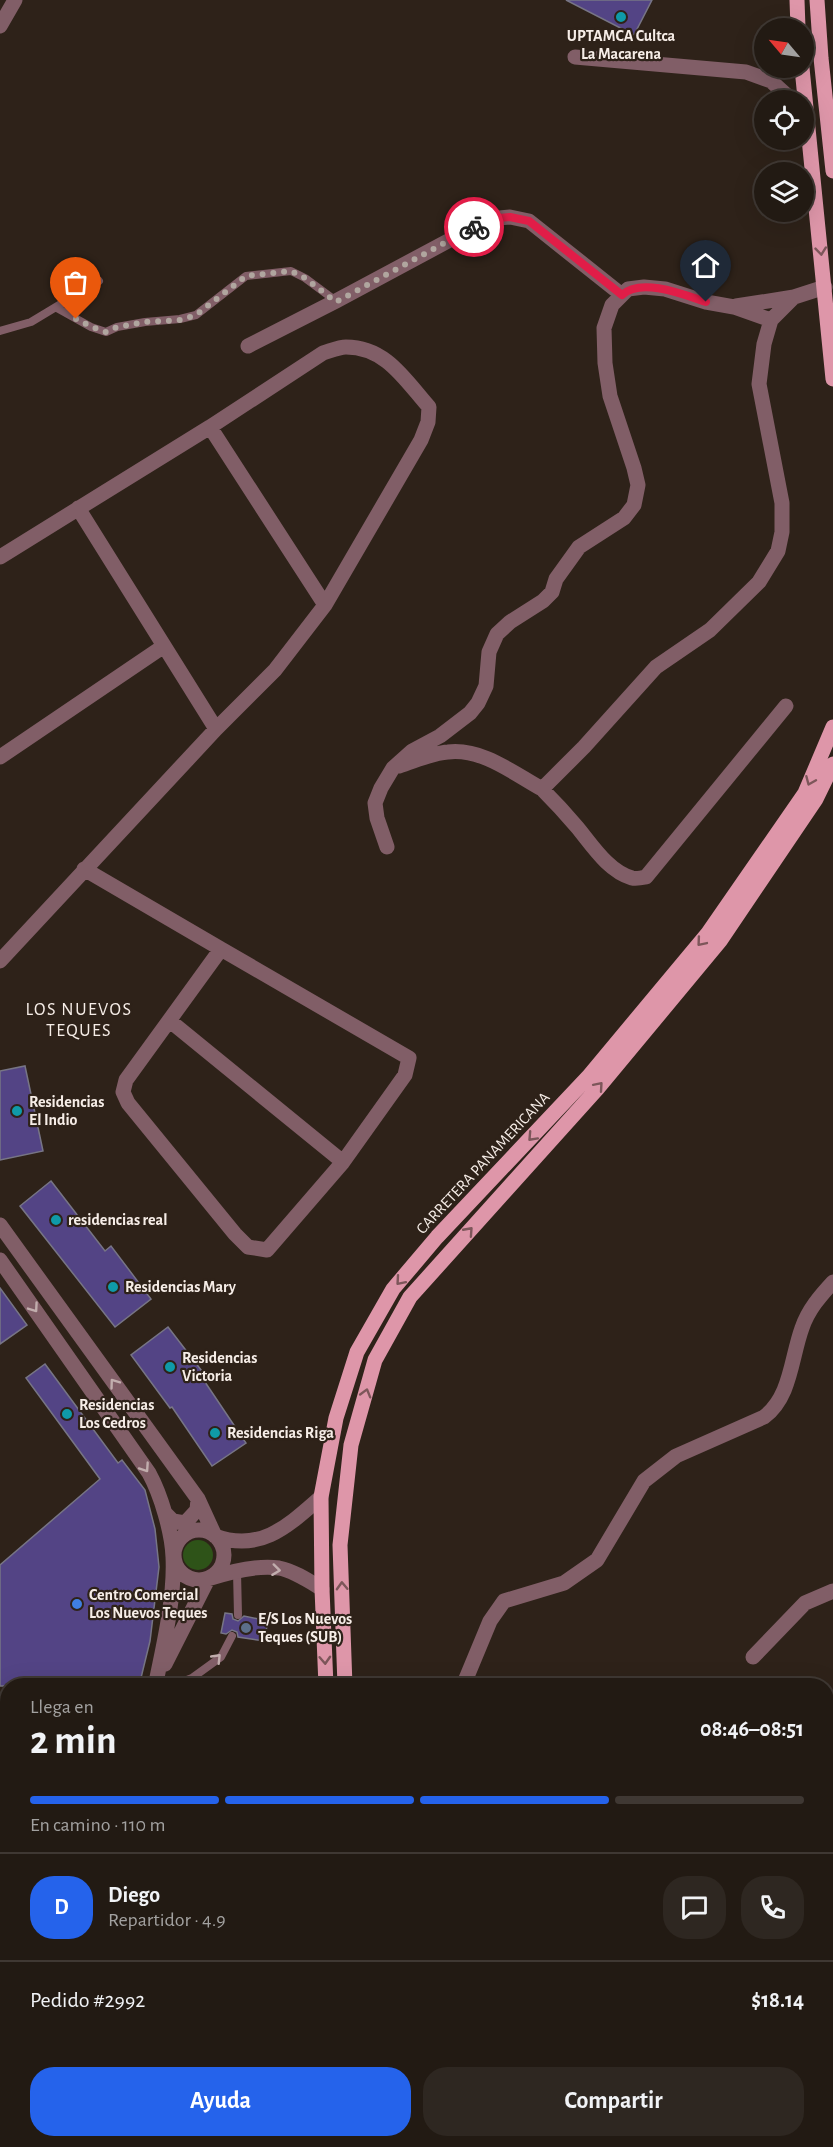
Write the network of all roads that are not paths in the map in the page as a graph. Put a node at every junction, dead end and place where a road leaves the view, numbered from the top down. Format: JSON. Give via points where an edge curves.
{"nodes":[{"id":1,"x":15,"y":0,"type":"edge"},
{"id":2,"x":797,"y":0,"type":"edge"},
{"id":3,"x":817,"y":0,"type":"edge"},
{"id":4,"x":797,"y":18,"type":"edge"},
{"id":5,"x":0,"y":26,"type":"edge"},
{"id":6,"x":575,"y":57,"type":"dead end"},
{"id":7,"x":754,"y":69,"type":"edge"},
{"id":8,"x":746,"y":72,"type":"junction"},
{"id":9,"x":781,"y":90,"type":"edge"},
{"id":10,"x":809,"y":150,"type":"edge"},
{"id":11,"x":833,"y":171,"type":"edge"},
{"id":12,"x":99,"y":281,"type":"dead end"},
{"id":13,"x":825,"y":287,"type":"junction"},
{"id":14,"x":622,"y":295,"type":"junction"},
{"id":15,"x":794,"y":297,"type":"junction"},
{"id":16,"x":336,"y":302,"type":"junction"},
{"id":17,"x":734,"y":307,"type":"junction"},
{"id":18,"x":57,"y":308,"type":"junction"},
{"id":19,"x":771,"y":320,"type":"junction"},
{"id":20,"x":0,"y":331,"type":"edge"},
{"id":21,"x":248,"y":346,"type":"dead end"},
{"id":22,"x":833,"y":379,"type":"edge"},
{"id":23,"x":210,"y":427,"type":"junction"},
{"id":24,"x":78,"y":508,"type":"junction"},
{"id":25,"x":0,"y":557,"type":"edge"},
{"id":26,"x":325,"y":606,"type":"junction"},
{"id":27,"x":164,"y":646,"type":"junction"},
{"id":28,"x":786,"y":706,"type":"dead end"},
{"id":29,"x":833,"y":727,"type":"edge"},
{"id":30,"x":216,"y":729,"type":"junction"},
{"id":31,"x":0,"y":757,"type":"edge"},
{"id":32,"x":833,"y":764,"type":"edge"},
{"id":33,"x":393,"y":768,"type":"junction"},
{"id":34,"x":542,"y":789,"type":"junction"},
{"id":35,"x":387,"y":847,"type":"dead end"},
{"id":36,"x":84,"y":869,"type":"junction"},
{"id":37,"x":221,"y":949,"type":"junction"},
{"id":38,"x":0,"y":961,"type":"edge"},
{"id":39,"x":170,"y":1021,"type":"junction"},
{"id":40,"x":343,"y":1162,"type":"junction"},
{"id":41,"x":0,"y":1225,"type":"edge"},
{"id":42,"x":0,"y":1260,"type":"edge"},
{"id":43,"x":833,"y":1282,"type":"edge"},
{"id":44,"x":321,"y":1497,"type":"junction"},
{"id":45,"x":198,"y":1499,"type":"junction"},
{"id":46,"x":165,"y":1513,"type":"junction"},
{"id":47,"x":215,"y":1536,"type":"junction"},
{"id":48,"x":174,"y":1556,"type":"junction"},
{"id":49,"x":237,"y":1572,"type":"junction"},
{"id":50,"x":208,"y":1579,"type":"junction"},
{"id":51,"x":322,"y":1589,"type":"junction"},
{"id":52,"x":833,"y":1591,"type":"edge"},
{"id":53,"x":238,"y":1615,"type":"dead end"},
{"id":54,"x":232,"y":1636,"type":"dead end"},
{"id":55,"x":753,"y":1657,"type":"dead end"},
{"id":56,"x":156,"y":1678,"type":"edge"},
{"id":57,"x":158,"y":1678,"type":"edge"},
{"id":58,"x":192,"y":1678,"type":"edge"},
{"id":59,"x":326,"y":1678,"type":"edge"},
{"id":60,"x":345,"y":1678,"type":"edge"},
{"id":61,"x":466,"y":1678,"type":"edge"}],
"edges":[{"from":1,"to":5,"type":"street"},
{"from":2,"to":4,"type":"main road"},
{"from":3,"to":11,"type":"main road"},
{"from":6,"to":8,"type":"street"},
{"from":7,"to":8,"type":"street"},
{"from":8,"to":9,"type":"street","via":[[771,81]]},
{"from":10,"to":13,"type":"main road","one_way":true},
{"from":12,"to":18,"type":"lane"},
{"from":13,"to":15,"type":"street"},
{"from":13,"to":22,"type":"main road"},
{"from":14,"to":16,"type":"street","via":[[529,221],[510,217],[489,219]]},
{"from":14,"to":17,"type":"street","via":[[628,289],[665,289]]},
{"from":14,"to":33,"type":"street","via":[[612,305],[604,328],[605,363],[610,396],[638,485],[634,505],[624,518],[579,547],[556,579],[552,592],[498,634],[489,652],[486,686],[470,713]]},
{"from":15,"to":17,"type":"street"},
{"from":15,"to":19,"type":"street"},
{"from":16,"to":18,"type":"lane","via":[[291,271],[246,276],[196,315],[136,323],[106,332]]},
{"from":16,"to":21,"type":"street"},
{"from":17,"to":19,"type":"street"},
{"from":18,"to":20,"type":"lane","via":[[31,322]]},
{"from":19,"to":34,"type":"street","via":[[759,384],[782,502],[778,551],[759,582],[710,630],[656,667]]},
{"from":23,"to":24,"type":"street"},
{"from":23,"to":26,"type":"street"},
{"from":23,"to":26,"type":"street","via":[[323,353],[344,347],[387,359],[429,407],[421,440]]},
{"from":24,"to":25,"type":"street"},
{"from":24,"to":27,"type":"street"},
{"from":26,"to":30,"type":"street","via":[[275,670]]},
{"from":27,"to":30,"type":"street"},
{"from":27,"to":31,"type":"street"},
{"from":28,"to":34,"type":"street","via":[[646,877],[634,879],[609,863]]},
{"from":29,"to":44,"type":"main road","name":"CARRETERA PANAMERICANA","one_way":true,"via":[[805,793],[708,933],[588,1077],[393,1289],[357,1352],[336,1418]]},
{"from":30,"to":36,"type":"street"},
{"from":60,"to":32,"type":"main road","name":"CARRETERA PANAMERICANA","one_way":true,"via":[[340,1545],[351,1444],[375,1360],[410,1297],[598,1088],[720,941],[816,799]]},
{"from":33,"to":34,"type":"street","via":[[462,751],[481,755]]},
{"from":33,"to":35,"type":"street","via":[[375,803]]},
{"from":36,"to":37,"type":"street"},
{"from":36,"to":38,"type":"street"},
{"from":37,"to":39,"type":"street"},
{"from":37,"to":40,"type":"street","via":[[409,1058],[405,1075]]},
{"from":39,"to":40,"type":"street"},
{"from":39,"to":40,"type":"street","via":[[126,1080],[123,1092],[128,1103],[248,1247],[267,1250]]},
{"from":45,"to":41,"type":"street","one_way":true},
{"from":42,"to":46,"type":"street","one_way":true,"via":[[149,1473]]},
{"from":43,"to":61,"type":"street","via":[[815,1301],[802,1327],[782,1398],[774,1410],[676,1456],[644,1481],[597,1560],[564,1583],[504,1601],[490,1621]]},
{"from":44,"to":47,"type":"street","via":[[293,1522],[267,1537],[245,1542]]},
{"from":44,"to":51,"type":"main road","name":"CARRETERA PANAMERICANA"},
{"from":45,"to":46,"type":"street","via":[[197,1510],[185,1522],[173,1521]]},
{"from":45,"to":47,"type":"street"},
{"from":46,"to":48,"type":"street"},
{"from":47,"to":48,"type":"street","via":[[190,1532],[178,1541]]},
{"from":47,"to":50,"type":"street","via":[[224,1559]]},
{"from":48,"to":50,"type":"street","via":[[185,1577]]},
{"from":48,"to":56,"type":"street"},
{"from":49,"to":50,"type":"street"},
{"from":49,"to":51,"type":"street","one_way":true,"via":[[280,1568]]},
{"from":49,"to":53,"type":"lane"},
{"from":50,"to":57,"type":"street"},
{"from":51,"to":59,"type":"main road","name":"CARRETERA PANAMERICANA","one_way":true},
{"from":52,"to":55,"type":"street","via":[[805,1603]]},
{"from":58,"to":54,"type":"lane","one_way":true,"via":[[221,1657]]}]}
